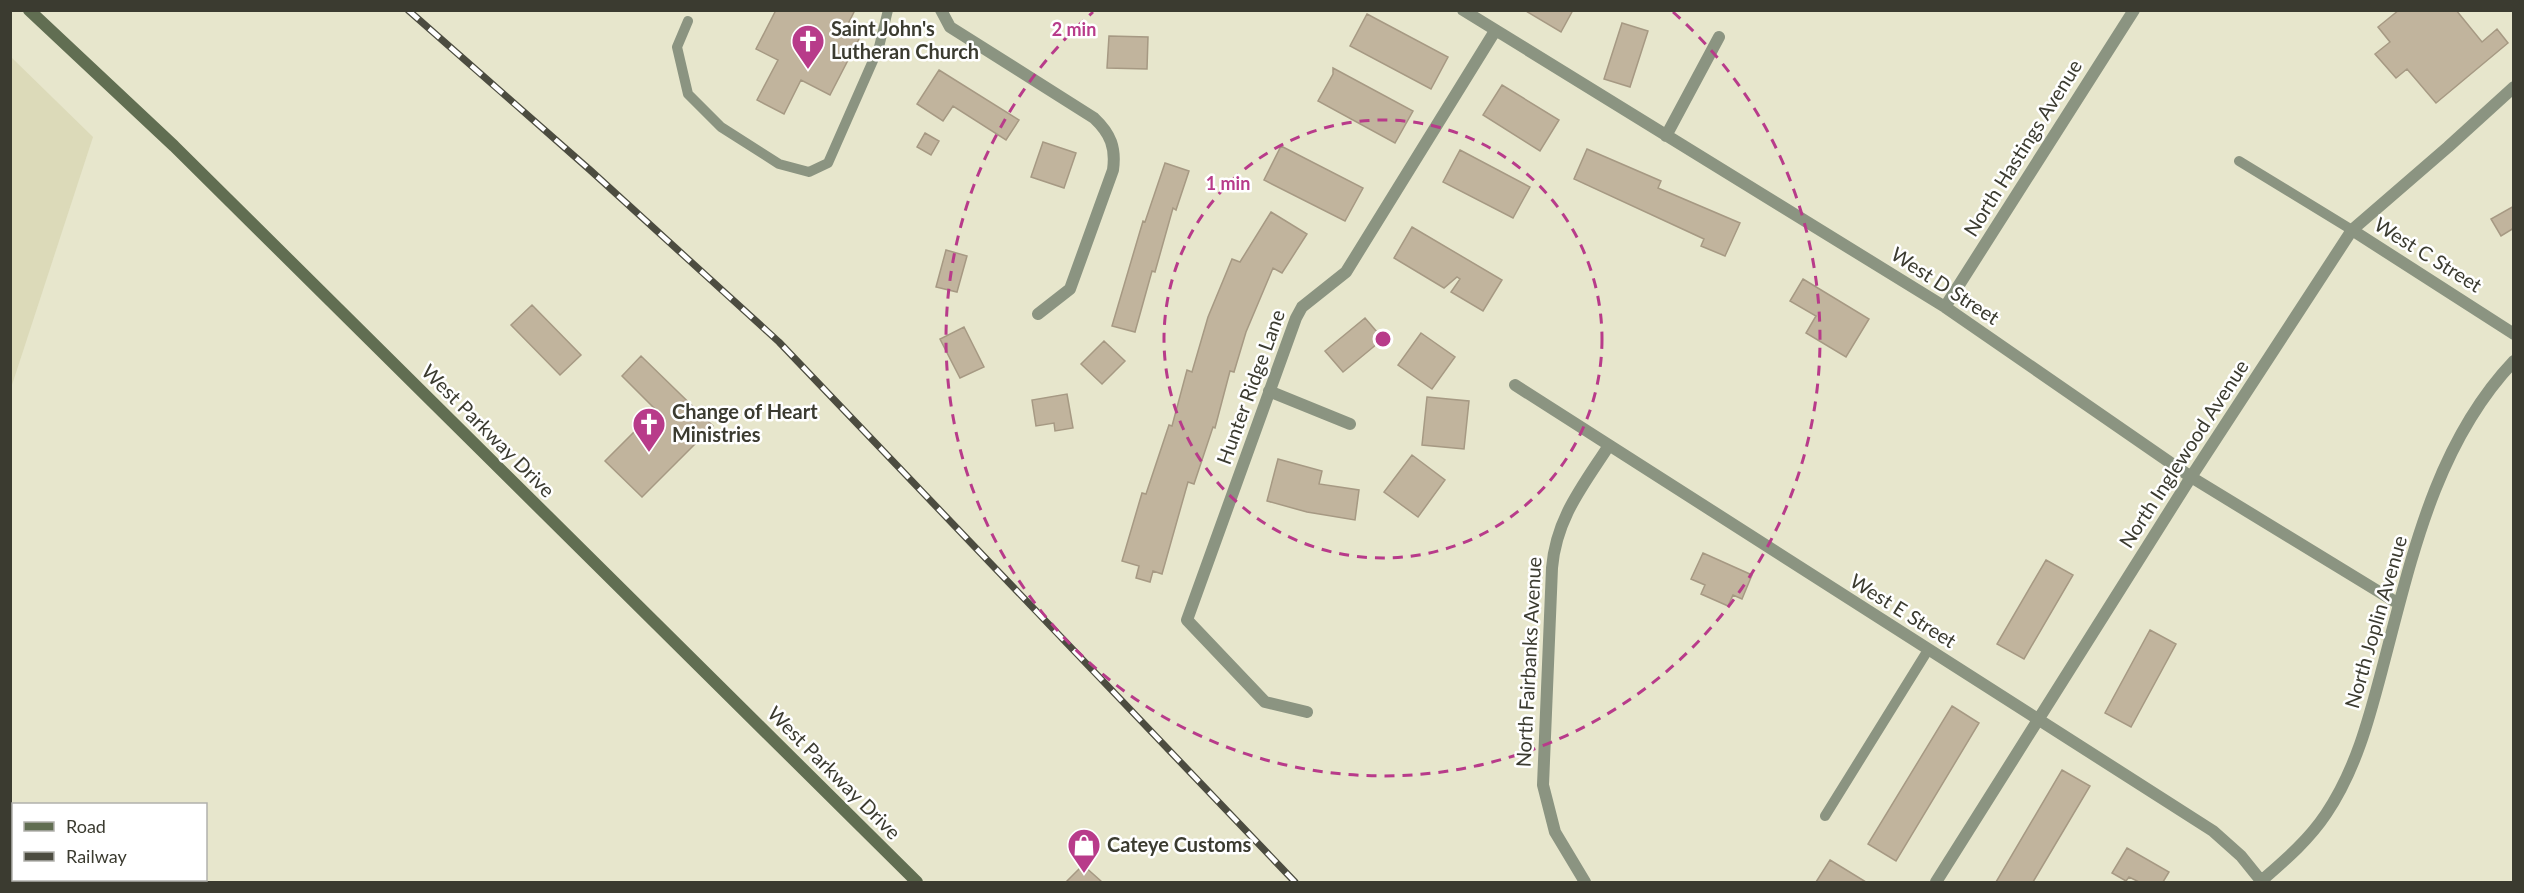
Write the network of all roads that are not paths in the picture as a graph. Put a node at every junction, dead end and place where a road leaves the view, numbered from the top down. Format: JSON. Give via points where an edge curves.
{"nodes":[{"id":1,"x":29,"y":10,"type":"edge"},
{"id":2,"x":888,"y":10,"type":"edge"},
{"id":3,"x":941,"y":10,"type":"edge"},
{"id":4,"x":1463,"y":10,"type":"edge"},
{"id":5,"x":2134,"y":10,"type":"edge"},
{"id":6,"x":688,"y":21,"type":"dead end"},
{"id":7,"x":1495,"y":31,"type":"junction"},
{"id":8,"x":1719,"y":37,"type":"dead end"},
{"id":9,"x":2514,"y":87,"type":"edge"},
{"id":10,"x":1666,"y":136,"type":"junction"},
{"id":11,"x":2239,"y":161,"type":"dead end"},
{"id":12,"x":2352,"y":230,"type":"junction"},
{"id":13,"x":1945,"y":307,"type":"junction"},
{"id":14,"x":1038,"y":314,"type":"dead end"},
{"id":15,"x":2514,"y":334,"type":"edge"},
{"id":16,"x":2514,"y":361,"type":"edge"},
{"id":17,"x":1515,"y":385,"type":"dead end"},
{"id":18,"x":1269,"y":391,"type":"junction"},
{"id":19,"x":1350,"y":424,"type":"dead end"},
{"id":20,"x":1608,"y":447,"type":"junction"},
{"id":21,"x":2191,"y":477,"type":"junction"},
{"id":22,"x":2399,"y":604,"type":"junction"},
{"id":23,"x":1928,"y":650,"type":"junction"},
{"id":24,"x":1307,"y":712,"type":"dead end"},
{"id":25,"x":2039,"y":721,"type":"junction"},
{"id":26,"x":1825,"y":816,"type":"dead end"},
{"id":27,"x":917,"y":882,"type":"edge"},
{"id":28,"x":1585,"y":882,"type":"edge"},
{"id":29,"x":1936,"y":882,"type":"edge"},
{"id":30,"x":2261,"y":882,"type":"edge"}],
"edges":[{"from":1,"to":27,"type":"main road","name":"West Parkway Drive","via":[[174,146]]},
{"from":2,"to":6,"type":"lane","via":[[879,47],[828,162],[809,172],[779,164],[721,126],[688,94],[676,47]]},
{"from":3,"to":14,"type":"street","via":[[950,27],[1094,118],[1113,143],[1113,170],[1070,290]]},
{"from":4,"to":7,"type":"street","name":"West D Street"},
{"from":5,"to":13,"type":"street","name":"North Hastings Avenue"},
{"from":7,"to":10,"type":"street","name":"West D Street"},
{"from":7,"to":18,"type":"street","name":"Hunter Ridge Lane","via":[[1346,272],[1302,307]]},
{"from":8,"to":10,"type":"street"},
{"from":9,"to":12,"type":"street","name":"North Inglewood Avenue"},
{"from":10,"to":13,"type":"street","name":"West D Street"},
{"from":11,"to":12,"type":"lane"},
{"from":12,"to":15,"type":"street","name":"West C Street"},
{"from":12,"to":21,"type":"street","name":"North Inglewood Avenue"},
{"from":13,"to":21,"type":"street","name":"West D Street"},
{"from":16,"to":22,"type":"street","name":"North Joplin Avenue","via":[[2473,411],[2451,448],[2434,489]]},
{"from":17,"to":20,"type":"street","name":"West E Street"},
{"from":18,"to":19,"type":"street"},
{"from":18,"to":24,"type":"street","name":"Hunter Ridge Lane","via":[[1187,620],[1265,702]]},
{"from":20,"to":23,"type":"street","name":"West E Street"},
{"from":20,"to":28,"type":"street","name":"North Fairbanks Avenue","via":[[1562,522],[1552,568],[1543,785],[1555,832]]},
{"from":21,"to":22,"type":"street","name":"West D Street"},
{"from":21,"to":25,"type":"street","name":"North Inglewood Avenue"},
{"from":22,"to":30,"type":"street","name":"North Joplin Avenue","via":[[2365,734],[2340,792],[2313,833]]},
{"from":23,"to":25,"type":"street","name":"West E Street"},
{"from":23,"to":26,"type":"lane"},
{"from":25,"to":29,"type":"street","name":"North Inglewood Avenue"},
{"from":25,"to":30,"type":"street","name":"West E Street","via":[[2213,831],[2241,856]]}]}
